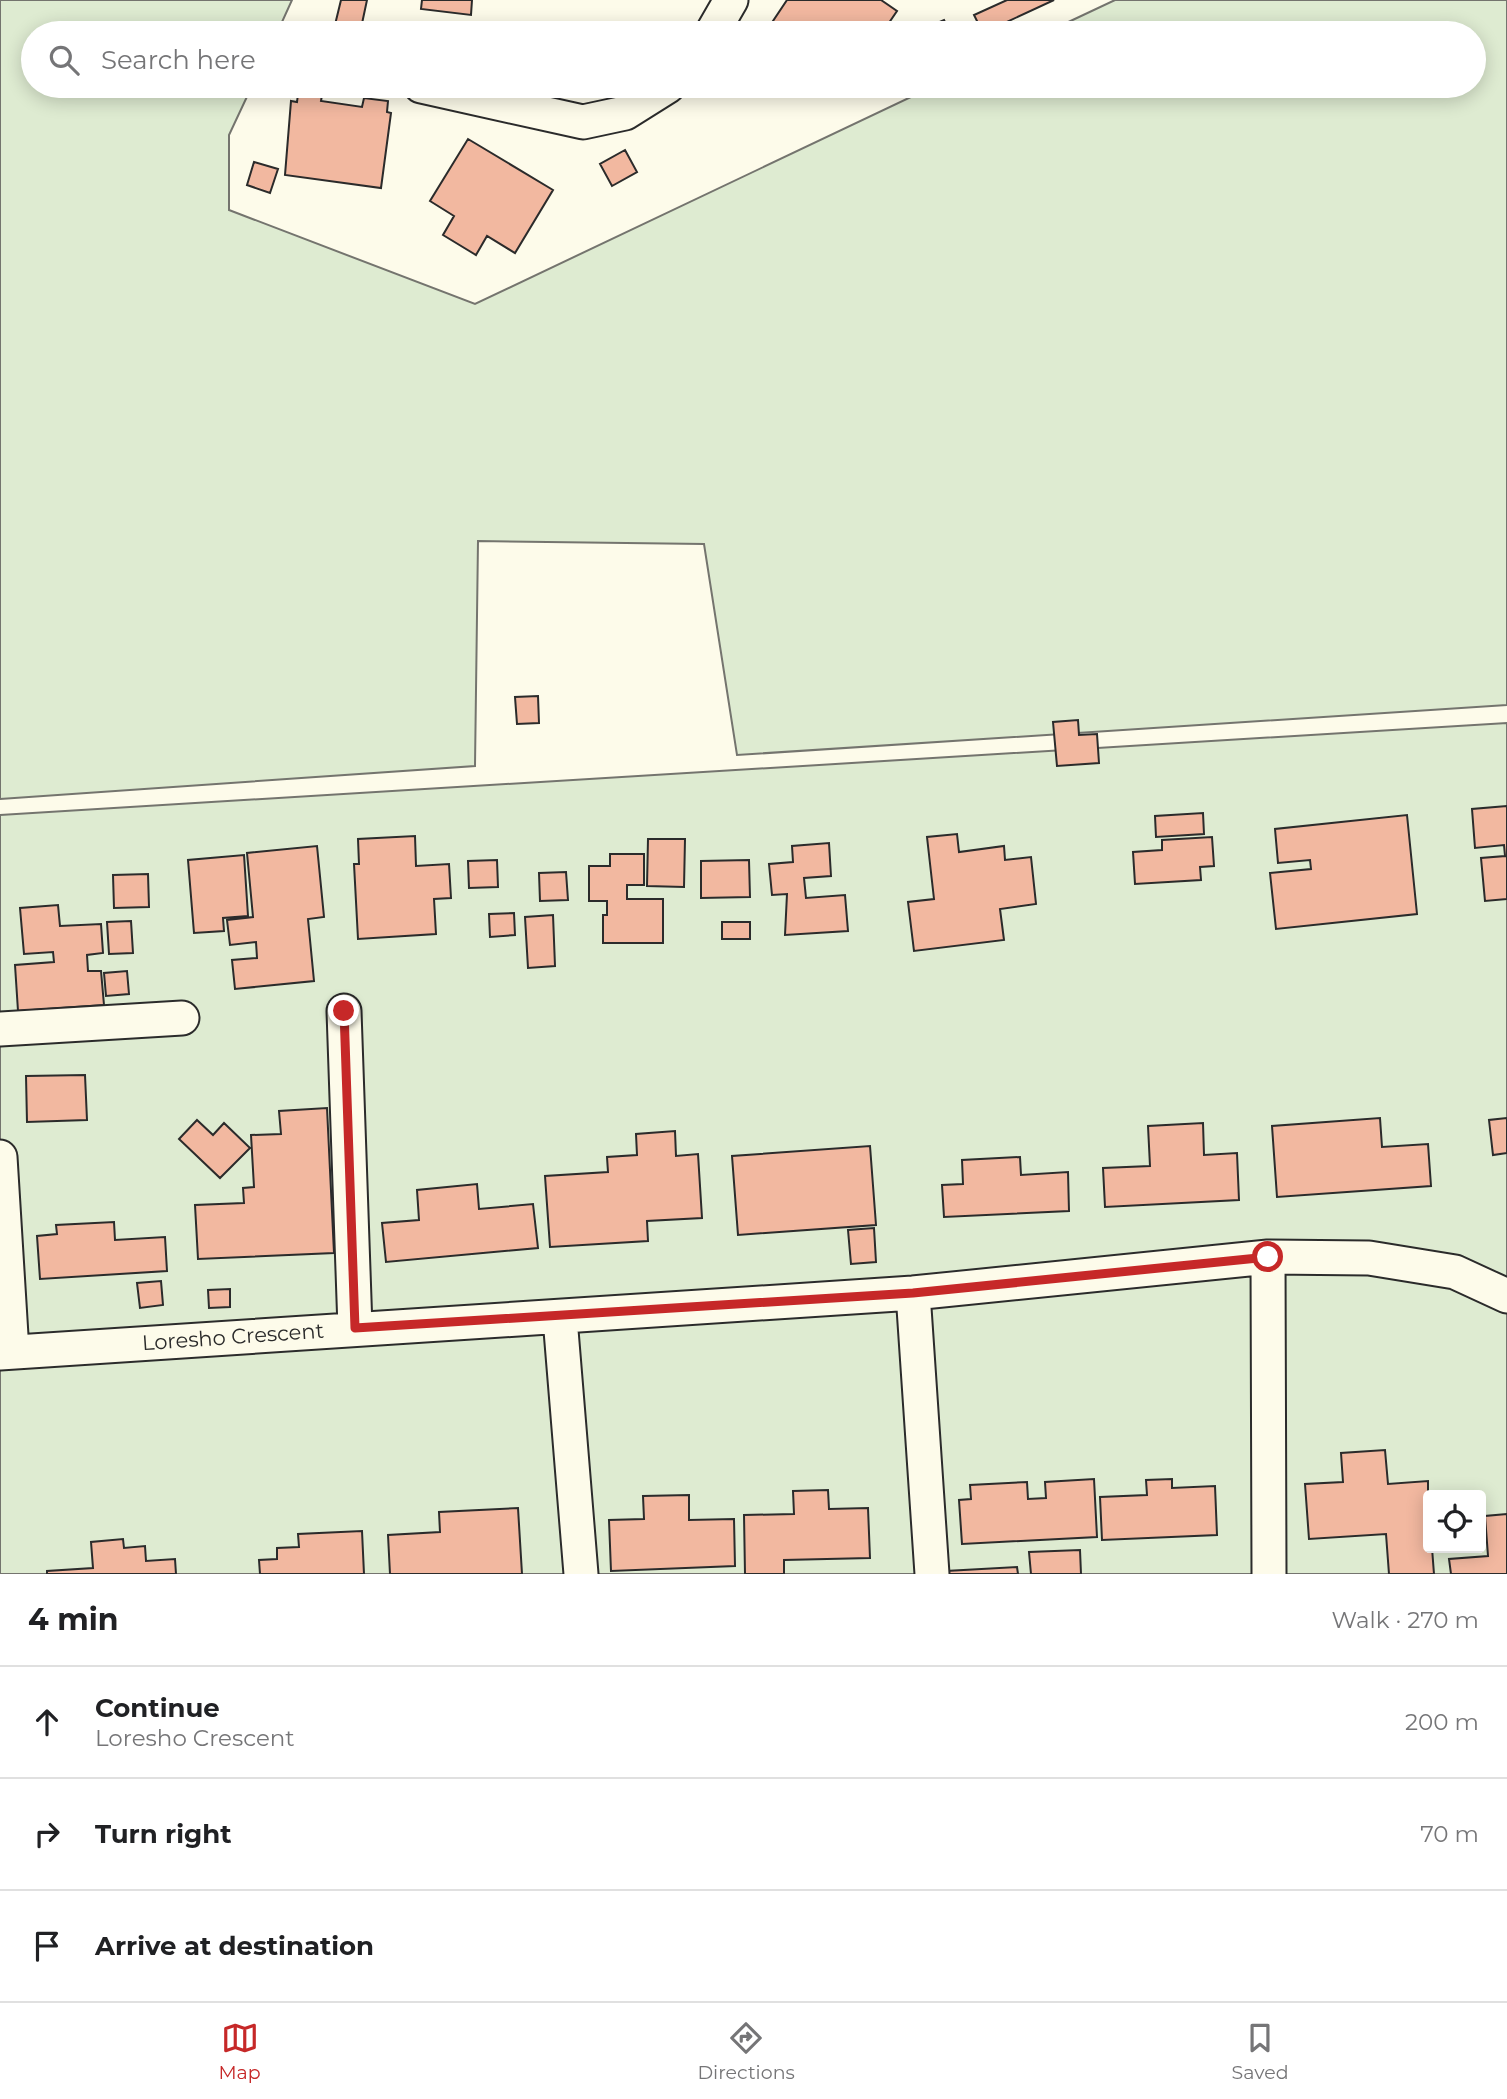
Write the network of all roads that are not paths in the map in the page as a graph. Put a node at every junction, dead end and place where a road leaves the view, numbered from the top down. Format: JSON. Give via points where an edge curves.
{"nodes":[{"id":1,"x":731,"y":0,"type":"edge"},
{"id":2,"x":719,"y":21,"type":"edge"},
{"id":3,"x":475,"y":98,"type":"edge"},
{"id":4,"x":649,"y":98,"type":"edge"},
{"id":5,"x":344,"y":1011,"type":"dead end"},
{"id":6,"x":182,"y":1018,"type":"dead end"},
{"id":7,"x":0,"y":1029,"type":"edge"},
{"id":8,"x":0,"y":1157,"type":"edge"},
{"id":9,"x":1268,"y":1257,"type":"junction"},
{"id":10,"x":913,"y":1293,"type":"junction"},
{"id":11,"x":1507,"y":1296,"type":"edge"},
{"id":12,"x":560,"y":1318,"type":"junction"},
{"id":13,"x":355,"y":1328,"type":"junction"},
{"id":14,"x":6,"y":1352,"type":"edge"},
{"id":15,"x":581,"y":1574,"type":"edge"},
{"id":16,"x":932,"y":1574,"type":"edge"},
{"id":17,"x":1269,"y":1574,"type":"edge"}],
"edges":[{"from":1,"to":2,"type":"street"},
{"from":3,"to":4,"type":"street","via":[[583,122],[625,113]]},
{"from":5,"to":13,"type":"street"},
{"from":6,"to":7,"type":"street"},
{"from":8,"to":14,"type":"street"},
{"from":9,"to":10,"type":"street","name":"Loresho Crescent"},
{"from":9,"to":11,"type":"street","name":"Loresho Crescent","via":[[1369,1258],[1455,1272]]},
{"from":9,"to":17,"type":"street"},
{"from":10,"to":12,"type":"street","name":"Loresho Crescent"},
{"from":10,"to":16,"type":"street"},
{"from":12,"to":13,"type":"street","name":"Loresho Crescent"},
{"from":12,"to":15,"type":"street"},
{"from":13,"to":14,"type":"street","name":"Loresho Crescent"}]}
